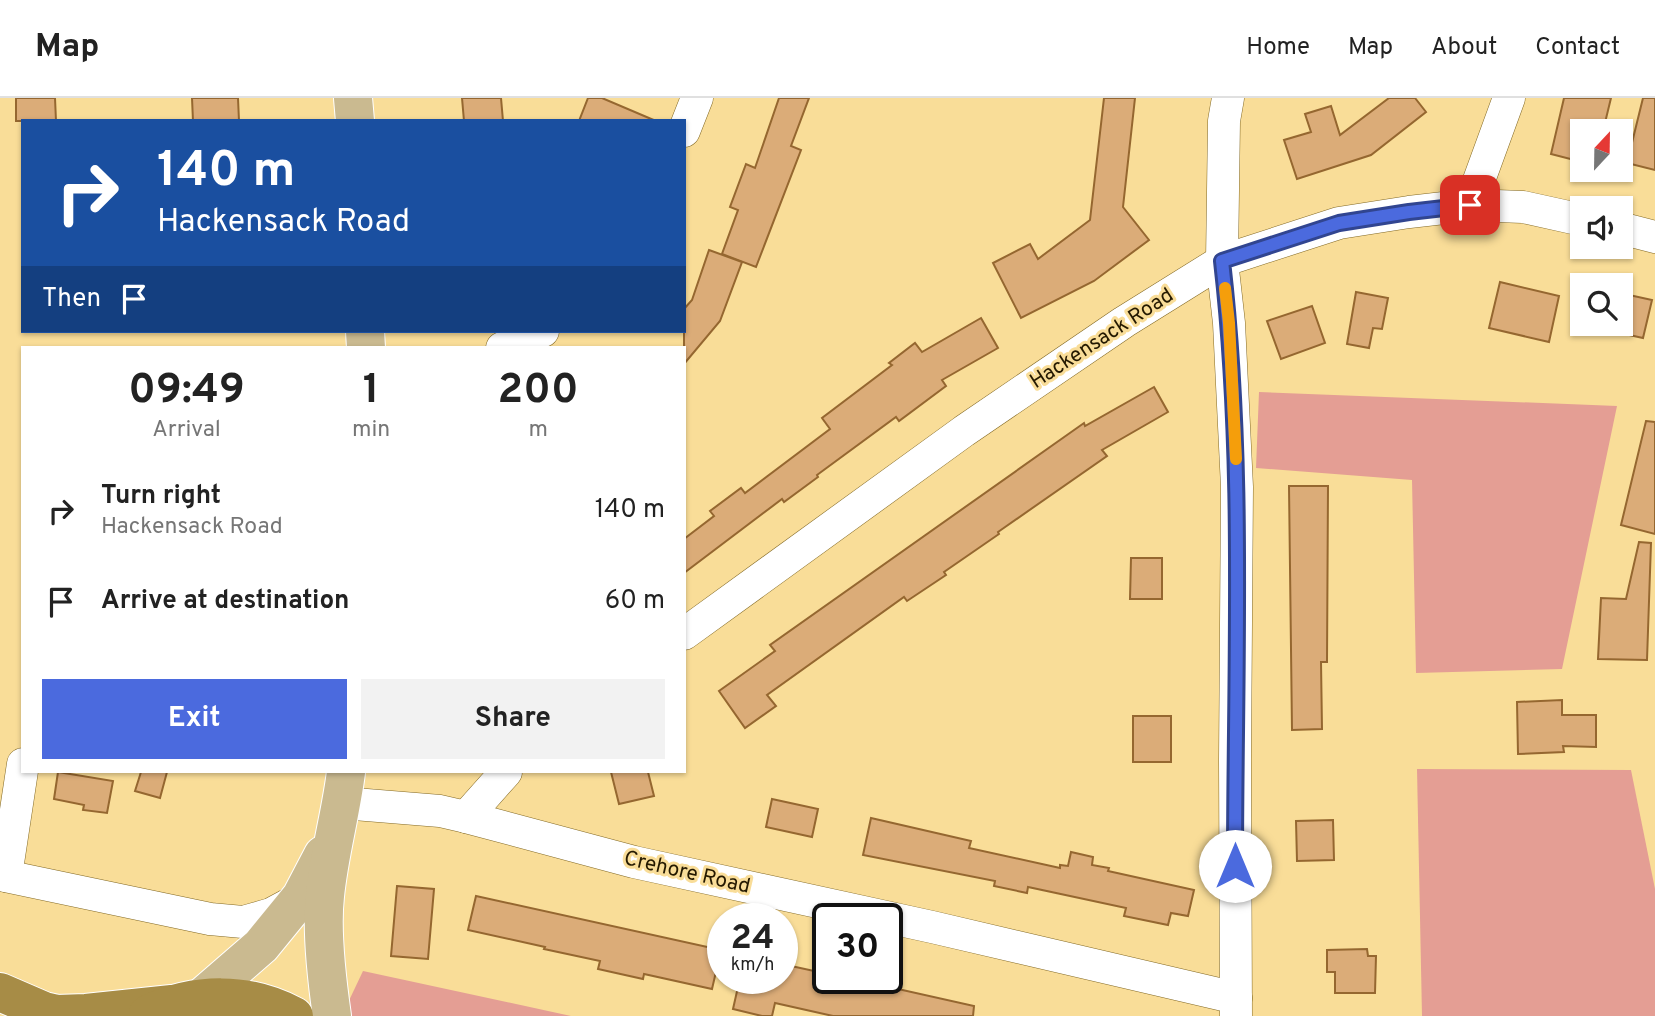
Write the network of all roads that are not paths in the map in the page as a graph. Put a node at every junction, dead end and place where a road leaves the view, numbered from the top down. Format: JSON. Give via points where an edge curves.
{"nodes":[{"id":1,"x":353,"y":98,"type":"edge"},
{"id":2,"x":697,"y":98,"type":"edge"},
{"id":3,"x":1228,"y":98,"type":"edge"},
{"id":4,"x":1509,"y":98,"type":"edge"},
{"id":5,"x":355,"y":119,"type":"edge"},
{"id":6,"x":686,"y":126,"type":"edge"},
{"id":7,"x":1470,"y":205,"type":"junction"},
{"id":8,"x":1570,"y":217,"type":"edge"},
{"id":9,"x":1633,"y":231,"type":"edge"},
{"id":10,"x":1655,"y":237,"type":"edge"},
{"id":11,"x":1222,"y":261,"type":"junction"},
{"id":12,"x":538,"y":333,"type":"edge"},
{"id":13,"x":507,"y":346,"type":"edge"},
{"id":14,"x":686,"y":633,"type":"edge"},
{"id":15,"x":21,"y":773,"type":"edge"},
{"id":16,"x":505,"y":773,"type":"edge"},
{"id":17,"x":341,"y":802,"type":"edge"},
{"id":18,"x":466,"y":817,"type":"junction"},
{"id":19,"x":3,"y":876,"type":"edge"},
{"id":20,"x":301,"y":897,"type":"junction"},
{"id":21,"x":0,"y":992,"type":"edge"},
{"id":22,"x":173,"y":1006,"type":"edge"},
{"id":23,"x":1236,"y":1007,"type":"edge"},
{"id":24,"x":294,"y":1016,"type":"edge"},
{"id":25,"x":332,"y":1016,"type":"edge"}],
"edges":[{"from":1,"to":5,"type":"main road"},
{"from":2,"to":6,"type":"street"},
{"from":3,"to":11,"type":"street"},
{"from":4,"to":7,"type":"street"},
{"from":7,"to":8,"type":"street","name":"Hackensack Road","via":[[1523,207]]},
{"from":7,"to":11,"type":"street","name":"Hackensack Road","via":[[1339,223]]},
{"from":9,"to":10,"type":"street"},
{"from":11,"to":14,"type":"street","name":"Hackensack Road","via":[[964,431]]},
{"from":11,"to":23,"type":"street","via":[[1237,487]]},
{"from":12,"to":13,"type":"street"},
{"from":15,"to":19,"type":"street"},
{"from":16,"to":18,"type":"street"},
{"from":17,"to":18,"type":"street","name":"Crehore Road"},
{"from":17,"to":20,"type":"main road"},
{"from":17,"to":25,"type":"main road","via":[[325,896]]},
{"from":18,"to":23,"type":"street","name":"Crehore Road","via":[[634,862],[932,927]]},
{"from":19,"to":20,"type":"street","via":[[243,922],[271,915]]},
{"from":20,"to":22,"type":"main road","via":[[261,946]]},
{"from":21,"to":22,"type":"highway","via":[[57,1014]]},
{"from":22,"to":24,"type":"highway","via":[[218,997],[268,1004]]}]}
